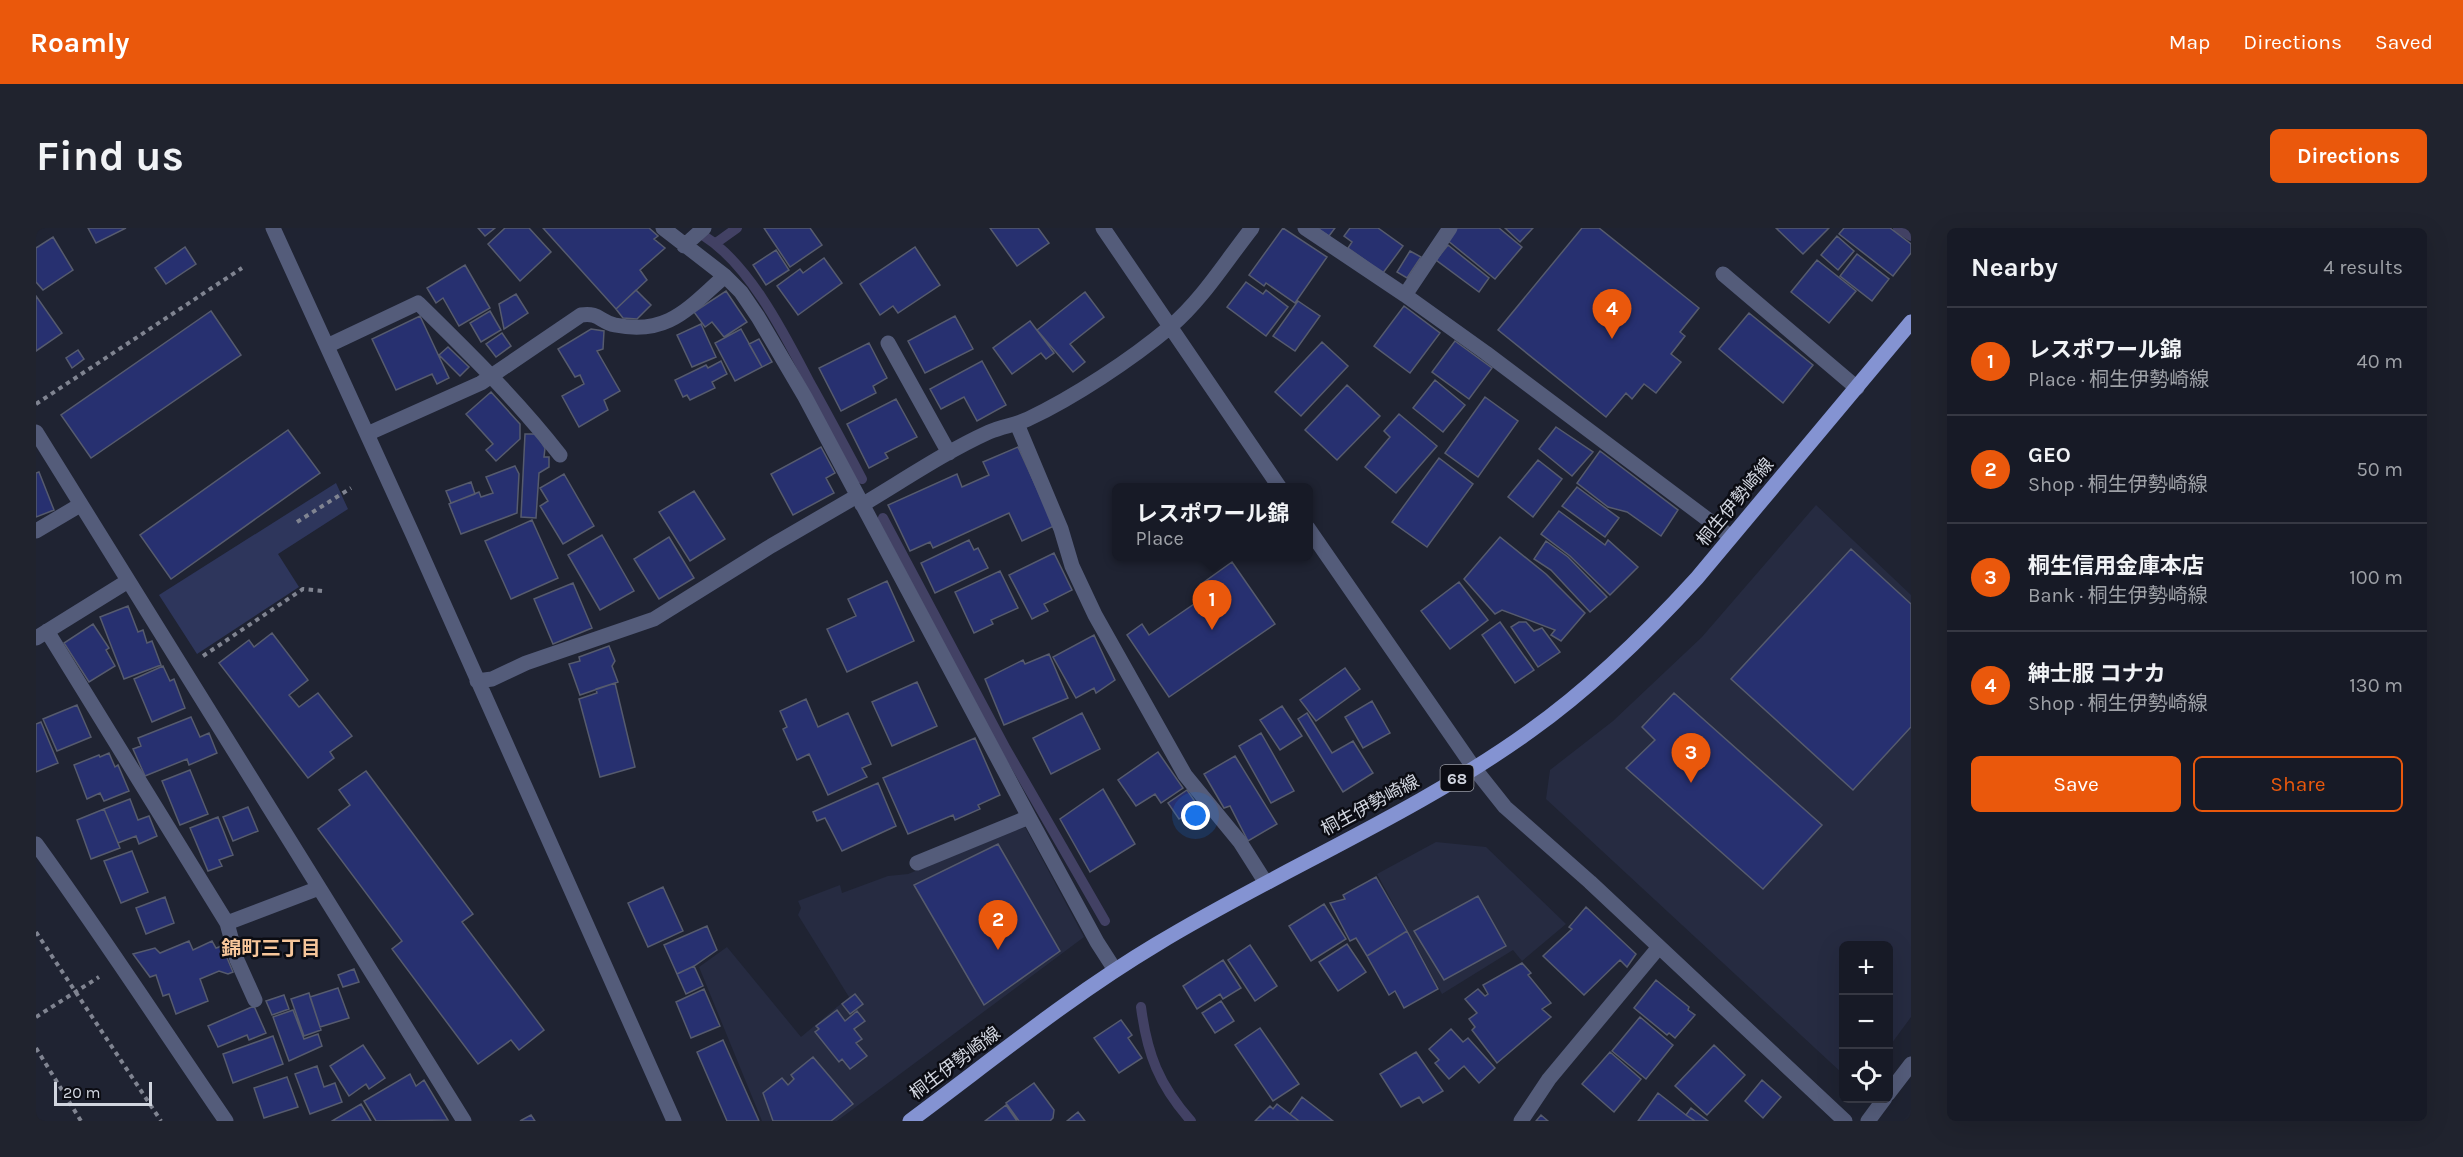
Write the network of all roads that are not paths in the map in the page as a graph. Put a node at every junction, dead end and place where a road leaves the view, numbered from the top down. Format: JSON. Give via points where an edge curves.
{"nodes":[{"id":1,"x":273,"y":228,"type":"edge"},
{"id":2,"x":663,"y":228,"type":"edge"},
{"id":3,"x":704,"y":228,"type":"edge"},
{"id":4,"x":1103,"y":228,"type":"edge"},
{"id":5,"x":1252,"y":228,"type":"edge"},
{"id":6,"x":1305,"y":228,"type":"edge"},
{"id":7,"x":1450,"y":228,"type":"edge"},
{"id":8,"x":684,"y":246,"type":"junction"},
{"id":9,"x":1724,"y":274,"type":"dead end"},
{"id":10,"x":725,"y":276,"type":"junction"},
{"id":11,"x":1405,"y":295,"type":"junction"},
{"id":12,"x":1911,"y":322,"type":"edge"},
{"id":13,"x":1171,"y":326,"type":"junction"},
{"id":14,"x":888,"y":344,"type":"dead end"},
{"id":15,"x":327,"y":346,"type":"junction"},
{"id":16,"x":492,"y":376,"type":"junction"},
{"id":17,"x":1857,"y":388,"type":"junction"},
{"id":18,"x":1017,"y":424,"type":"junction"},
{"id":19,"x":36,"y":432,"type":"edge"},
{"id":20,"x":367,"y":434,"type":"junction"},
{"id":21,"x":949,"y":453,"type":"junction"},
{"id":22,"x":560,"y":455,"type":"dead end"},
{"id":23,"x":1277,"y":483,"type":"edge"},
{"id":24,"x":860,"y":500,"type":"junction"},
{"id":25,"x":80,"y":505,"type":"junction"},
{"id":26,"x":36,"y":531,"type":"edge"},
{"id":27,"x":1313,"y":535,"type":"edge"},
{"id":28,"x":1731,"y":537,"type":"junction"},
{"id":29,"x":128,"y":581,"type":"junction"},
{"id":30,"x":41,"y":635,"type":"edge"},
{"id":31,"x":477,"y":681,"type":"junction"},
{"id":32,"x":1474,"y":768,"type":"junction"},
{"id":33,"x":1029,"y":817,"type":"junction"},
{"id":34,"x":36,"y":844,"type":"edge"},
{"id":35,"x":917,"y":863,"type":"dead end"},
{"id":36,"x":1266,"y":883,"type":"junction"},
{"id":37,"x":319,"y":888,"type":"junction"},
{"id":38,"x":227,"y":923,"type":"junction"},
{"id":39,"x":1659,"y":947,"type":"junction"},
{"id":40,"x":1115,"y":970,"type":"junction"},
{"id":41,"x":255,"y":1000,"type":"dead end"},
{"id":42,"x":1911,"y":1064,"type":"edge"},
{"id":43,"x":1893,"y":1087,"type":"edge"},
{"id":44,"x":1881,"y":1103,"type":"edge"},
{"id":45,"x":226,"y":1121,"type":"edge"},
{"id":46,"x":464,"y":1121,"type":"edge"},
{"id":47,"x":674,"y":1121,"type":"edge"},
{"id":48,"x":910,"y":1121,"type":"edge"},
{"id":49,"x":1521,"y":1121,"type":"edge"},
{"id":50,"x":1845,"y":1121,"type":"edge"},
{"id":51,"x":1868,"y":1121,"type":"edge"}],
"edges":[{"from":1,"to":15,"type":"street"},
{"from":2,"to":8,"type":"street"},
{"from":3,"to":8,"type":"street"},
{"from":4,"to":13,"type":"street"},
{"from":5,"to":13,"type":"street"},
{"from":6,"to":11,"type":"street"},
{"from":7,"to":11,"type":"street"},
{"from":8,"to":10,"type":"street"},
{"from":9,"to":17,"type":"street"},
{"from":10,"to":16,"type":"street","via":[[673,320],[658,326],[614,325],[591,313],[581,315]]},
{"from":10,"to":24,"type":"street","via":[[758,317]]},
{"from":11,"to":28,"type":"street"},
{"from":12,"to":17,"type":"main road","name":"桐生伊勢崎線","number":"68"},
{"from":13,"to":18,"type":"street","via":[[1086,387]]},
{"from":13,"to":23,"type":"street"},
{"from":14,"to":21,"type":"street"},
{"from":15,"to":16,"type":"street","via":[[418,303]]},
{"from":15,"to":20,"type":"street"},
{"from":16,"to":20,"type":"street"},
{"from":16,"to":22,"type":"street"},
{"from":17,"to":28,"type":"main road","name":"桐生伊勢崎線","number":"68"},
{"from":18,"to":21,"type":"street","via":[[992,430]]},
{"from":18,"to":36,"type":"street","via":[[1061,529],[1072,566],[1100,624],[1185,775],[1240,842]]},
{"from":19,"to":25,"type":"street"},
{"from":20,"to":31,"type":"street"},
{"from":21,"to":24,"type":"street"},
{"from":24,"to":31,"type":"street","via":[[771,546],[654,619],[537,659],[492,679]]},
{"from":24,"to":33,"type":"street"},
{"from":25,"to":26,"type":"street"},
{"from":25,"to":29,"type":"street"},
{"from":27,"to":32,"type":"street"},
{"from":28,"to":32,"type":"main road","name":"桐生伊勢崎線","number":"68","via":[[1662,616],[1598,677],[1529,732]]},
{"from":29,"to":30,"type":"street"},
{"from":29,"to":37,"type":"street"},
{"from":30,"to":38,"type":"street"},
{"from":31,"to":47,"type":"street"},
{"from":32,"to":36,"type":"main road","name":"桐生伊勢崎線","number":"68"},
{"from":32,"to":39,"type":"street","via":[[1505,807]]},
{"from":33,"to":35,"type":"street"},
{"from":33,"to":40,"type":"street"},
{"from":34,"to":45,"type":"street","via":[[100,932]]},
{"from":36,"to":40,"type":"main road","name":"桐生伊勢崎線","number":"68","via":[[1194,921]]},
{"from":37,"to":38,"type":"street"},
{"from":37,"to":46,"type":"street"},
{"from":38,"to":41,"type":"street","via":[[237,960]]},
{"from":39,"to":49,"type":"street","via":[[1549,1079]]},
{"from":39,"to":50,"type":"street"},
{"from":40,"to":48,"type":"main road","name":"桐生伊勢崎線","number":"68"},
{"from":42,"to":43,"type":"street"},
{"from":44,"to":51,"type":"street"}]}
